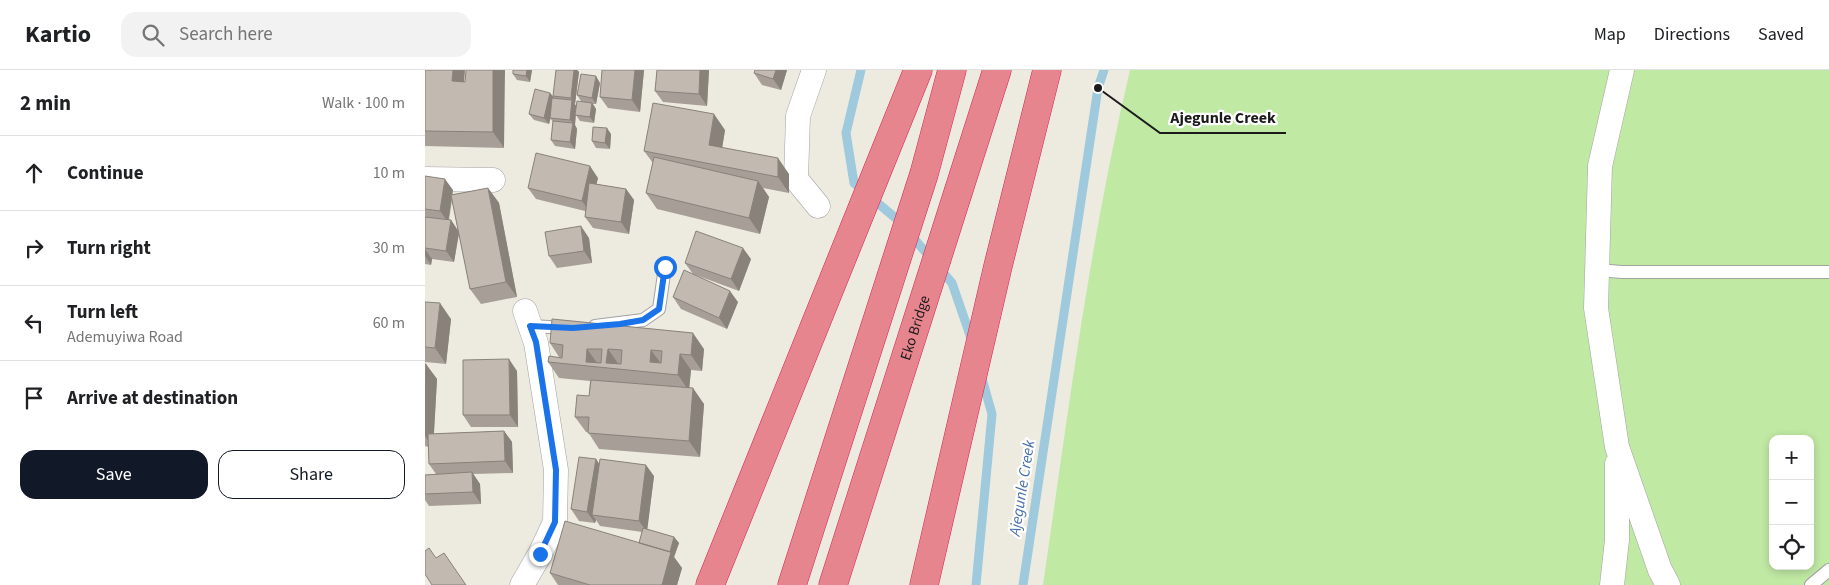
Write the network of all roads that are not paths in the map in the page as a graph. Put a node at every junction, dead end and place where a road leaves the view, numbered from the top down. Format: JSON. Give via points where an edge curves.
{"nodes":[{"id":1,"x":814,"y":70,"type":"edge"},
{"id":2,"x":918,"y":70,"type":"edge"},
{"id":3,"x":952,"y":70,"type":"edge"},
{"id":4,"x":997,"y":70,"type":"edge"},
{"id":5,"x":1047,"y":70,"type":"edge"},
{"id":6,"x":1622,"y":70,"type":"edge"},
{"id":7,"x":425,"y":179,"type":"edge"},
{"id":8,"x":493,"y":180,"type":"dead end"},
{"id":9,"x":818,"y":206,"type":"dead end"},
{"id":10,"x":665,"y":267,"type":"dead end"},
{"id":11,"x":1597,"y":270,"type":"junction"},
{"id":12,"x":1829,"y":272,"type":"edge"},
{"id":13,"x":528,"y":318,"type":"joint"},
{"id":14,"x":1617,"y":447,"type":"junction"},
{"id":15,"x":1829,"y":570,"type":"edge"},
{"id":16,"x":522,"y":585,"type":"edge"},
{"id":17,"x":709,"y":585,"type":"edge"},
{"id":18,"x":792,"y":585,"type":"edge"},
{"id":19,"x":833,"y":585,"type":"edge"},
{"id":20,"x":924,"y":585,"type":"edge"},
{"id":21,"x":1612,"y":585,"type":"edge"},
{"id":22,"x":1668,"y":585,"type":"edge"},
{"id":23,"x":1811,"y":585,"type":"edge"}],
"edges":[{"from":1,"to":9,"type":"street","via":[[798,116],[796,179]]},
{"from":2,"to":17,"type":"highway"},
{"from":3,"to":18,"type":"highway","via":[[924,174]]},
{"from":4,"to":19,"type":"highway","name":"Eko Bridge"},
{"from":5,"to":20,"type":"highway"},
{"from":6,"to":11,"type":"street","via":[[1600,166]]},
{"from":7,"to":8,"type":"street"},
{"from":10,"to":13,"type":"lane","via":[[659,309],[643,320],[573,328]]},
{"from":11,"to":12,"type":"lane"},
{"from":11,"to":14,"type":"street","via":[[1595,308]]},
{"from":13,"to":16,"type":"street","via":[[536,342],[556,470],[555,522]]},
{"from":14,"to":21,"type":"street","via":[[1617,540]]},
{"from":14,"to":22,"type":"street"},
{"from":15,"to":23,"type":"lane"}]}
